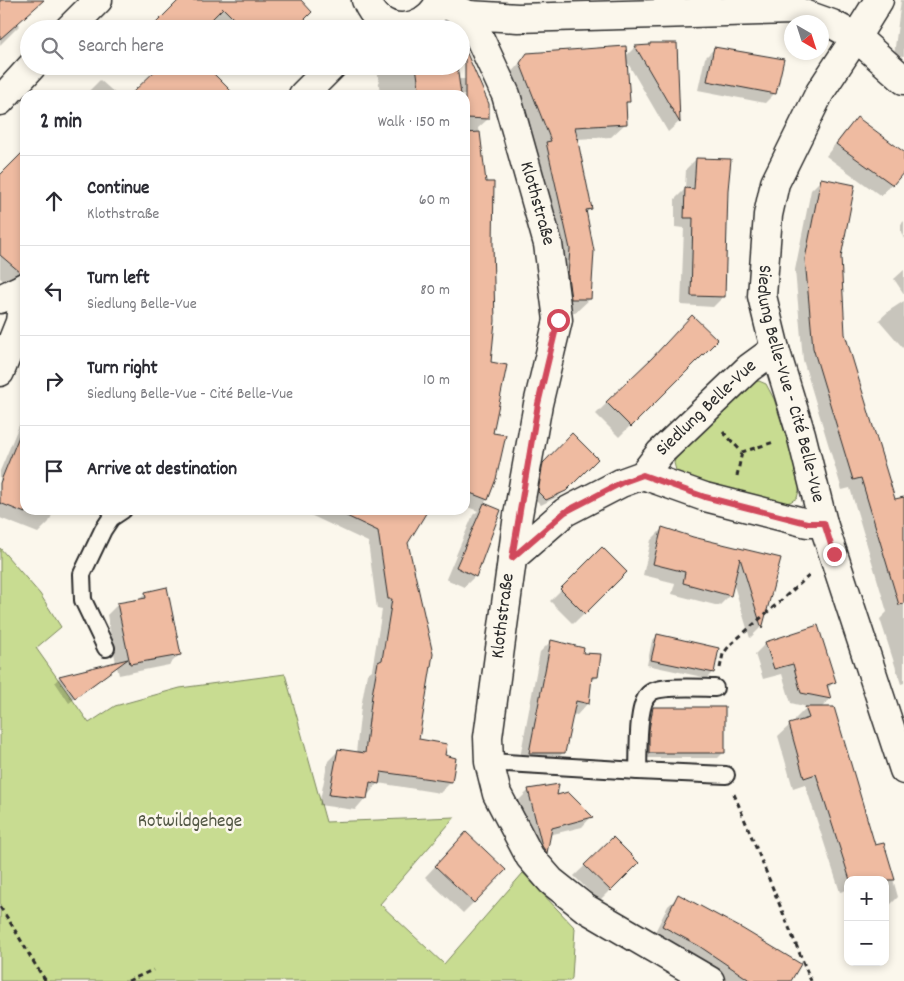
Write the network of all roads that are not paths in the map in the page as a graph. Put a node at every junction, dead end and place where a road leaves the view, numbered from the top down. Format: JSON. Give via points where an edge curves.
{"nodes":[{"id":1,"x":98,"y":0,"type":"edge"},
{"id":2,"x":879,"y":0,"type":"edge"},
{"id":3,"x":439,"y":1,"type":"edge"},
{"id":4,"x":469,"y":15,"type":"junction"},
{"id":5,"x":78,"y":20,"type":"edge"},
{"id":6,"x":425,"y":20,"type":"edge"},
{"id":7,"x":856,"y":37,"type":"junction"},
{"id":8,"x":24,"y":75,"type":"edge"},
{"id":9,"x":323,"y":75,"type":"edge"},
{"id":10,"x":904,"y":80,"type":"edge"},
{"id":11,"x":307,"y":90,"type":"edge"},
{"id":12,"x":0,"y":101,"type":"edge"},
{"id":13,"x":20,"y":289,"type":"edge"},
{"id":14,"x":0,"y":299,"type":"edge"},
{"id":15,"x":20,"y":322,"type":"edge"},
{"id":16,"x":775,"y":349,"type":"junction"},
{"id":17,"x":0,"y":372,"type":"edge"},
{"id":18,"x":643,"y":475,"type":"junction"},
{"id":19,"x":116,"y":515,"type":"edge"},
{"id":20,"x":824,"y":523,"type":"junction"},
{"id":21,"x":512,"y":558,"type":"junction"},
{"id":22,"x":106,"y":648,"type":"dead end"},
{"id":23,"x":715,"y":688,"type":"road end"},
{"id":24,"x":489,"y":762,"type":"junction"},
{"id":25,"x":904,"y":770,"type":"edge"},
{"id":26,"x":638,"y":771,"type":"junction"},
{"id":27,"x":726,"y":775,"type":"road end"},
{"id":28,"x":710,"y":981,"type":"edge"}],
"edges":[{"from":1,"to":5,"type":"street"},
{"from":2,"to":7,"type":"street","name":"Siedlung Belle-Vue - Cité Belle-Vue"},
{"from":3,"to":4,"type":"street"},
{"from":3,"to":6,"type":"street"},
{"from":4,"to":7,"type":"street","via":[[518,18],[793,10]]},
{"from":4,"to":21,"type":"street","name":"Klothstraße","via":[[506,94],[548,244],[558,320],[538,404]]},
{"from":7,"to":10,"type":"street"},
{"from":7,"to":16,"type":"street","name":"Siedlung Belle-Vue - Cité Belle-Vue","via":[[820,92],[775,183],[768,215],[762,296]]},
{"from":8,"to":12,"type":"street"},
{"from":9,"to":11,"type":"street"},
{"from":13,"to":14,"type":"street"},
{"from":15,"to":17,"type":"street"},
{"from":16,"to":18,"type":"street","name":"Siedlung Belle-Vue","via":[[749,368],[660,453]]},
{"from":16,"to":20,"type":"street","name":"Siedlung Belle-Vue - Cité Belle-Vue"},
{"from":18,"to":20,"type":"street","name":"Siedlung Belle-Vue","via":[[705,497],[807,523]]},
{"from":18,"to":21,"type":"street","name":"Siedlung Belle-Vue","via":[[565,512]]},
{"from":19,"to":22,"type":"lane","via":[[104,530],[82,574],[83,600]]},
{"from":20,"to":25,"type":"street","name":"Siedlung Belle-Vue - Cité Belle-Vue"},
{"from":21,"to":24,"type":"street","name":"Klothstraße","via":[[488,737]]},
{"from":23,"to":26,"type":"lane","via":[[666,688],[651,692],[643,701]]},
{"from":24,"to":26,"type":"lane"},
{"from":24,"to":28,"type":"street","name":"Klothstraße","via":[[496,794],[530,857],[551,881],[585,908]]},
{"from":26,"to":27,"type":"lane"}]}
